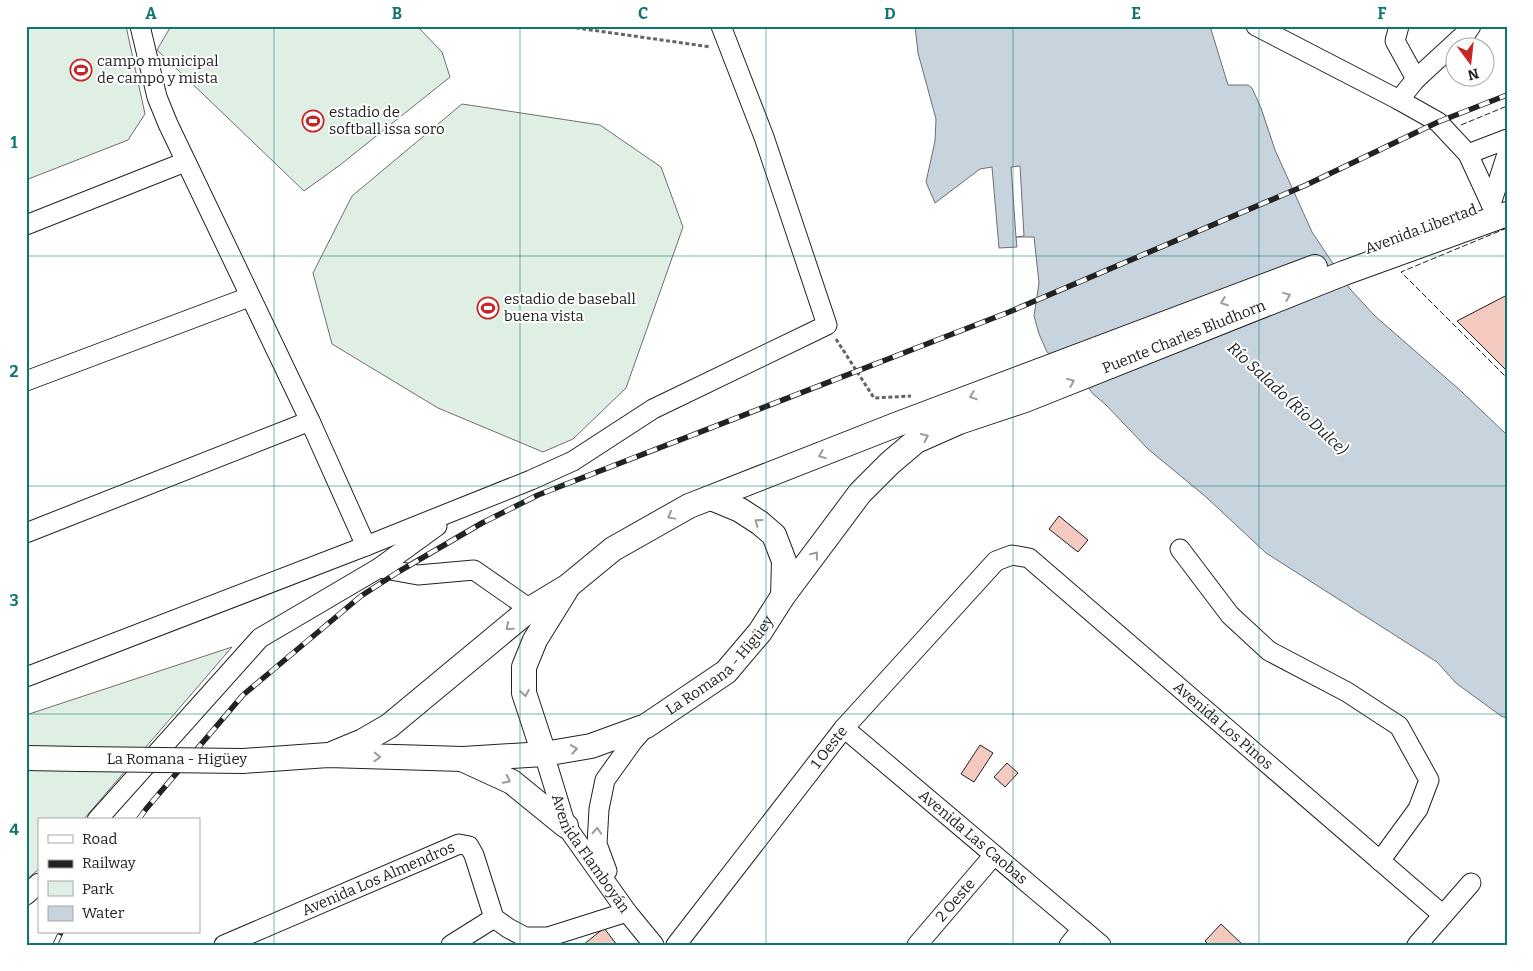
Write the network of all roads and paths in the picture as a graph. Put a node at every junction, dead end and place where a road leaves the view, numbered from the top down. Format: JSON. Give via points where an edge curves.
{"nodes":[{"id":1,"x":563,"y":26,"type":"edge"},
{"id":2,"x":721,"y":26,"type":"edge"},
{"id":3,"x":1256,"y":26,"type":"edge"},
{"id":4,"x":1399,"y":26,"type":"edge"},
{"id":5,"x":1470,"y":26,"type":"edge"},
{"id":6,"x":145,"y":30,"type":"edge"},
{"id":7,"x":730,"y":50,"type":"junction"},
{"id":8,"x":1416,"y":79,"type":"junction"},
{"id":9,"x":1399,"y":100,"type":"junction"},
{"id":10,"x":1507,"y":139,"type":"edge"},
{"id":11,"x":1468,"y":154,"type":"junction"},
{"id":12,"x":1507,"y":154,"type":"edge"},
{"id":13,"x":185,"y":162,"type":"junction"},
{"id":14,"x":1502,"y":205,"type":"edge"},
{"id":15,"x":26,"y":225,"type":"edge"},
{"id":16,"x":1340,"y":266,"type":"joint"},
{"id":17,"x":249,"y":297,"type":"junction"},
{"id":18,"x":827,"y":325,"type":"junction"},
{"id":19,"x":26,"y":381,"type":"edge"},
{"id":20,"x":1022,"y":390,"type":"junction"},
{"id":21,"x":874,"y":398,"type":"dead end"},
{"id":22,"x":310,"y":421,"type":"junction"},
{"id":23,"x":711,"y":498,"type":"junction"},
{"id":24,"x":458,"y":510,"type":"junction"},
{"id":25,"x":26,"y":533,"type":"edge"},
{"id":26,"x":366,"y":546,"type":"junction"},
{"id":27,"x":1180,"y":549,"type":"dead end"},
{"id":28,"x":996,"y":561,"type":"joint"},
{"id":29,"x":379,"y":568,"type":"junction"},
{"id":30,"x":568,"y":586,"type":"junction"},
{"id":31,"x":783,"y":596,"type":"junction"},
{"id":32,"x":530,"y":609,"type":"junction"},
{"id":33,"x":26,"y":676,"type":"edge"},
{"id":34,"x":646,"y":726,"type":"junction"},
{"id":35,"x":844,"y":728,"type":"junction"},
{"id":36,"x":544,"y":754,"type":"junction"},
{"id":37,"x":328,"y":755,"type":"junction"},
{"id":38,"x":26,"y":758,"type":"edge"},
{"id":39,"x":463,"y":759,"type":"junction"},
{"id":40,"x":99,"y":818,"type":"edge"},
{"id":41,"x":566,"y":826,"type":"junction"},
{"id":42,"x":994,"y":855,"type":"junction"},
{"id":43,"x":1380,"y":861,"type":"junction"},
{"id":44,"x":1471,"y":883,"type":"dead end"},
{"id":45,"x":38,"y":884,"type":"edge"},
{"id":46,"x":615,"y":894,"type":"junction"},
{"id":47,"x":26,"y":895,"type":"edge"},
{"id":48,"x":627,"y":912,"type":"junction"},
{"id":49,"x":1443,"y":915,"type":"junction"},
{"id":50,"x":494,"y":918,"type":"junction"},
{"id":51,"x":1082,"y":929,"type":"junction"},
{"id":52,"x":224,"y":945,"type":"edge"},
{"id":53,"x":452,"y":945,"type":"edge"},
{"id":54,"x":654,"y":945,"type":"edge"},
{"id":55,"x":676,"y":945,"type":"edge"},
{"id":56,"x":917,"y":945,"type":"edge"},
{"id":57,"x":1069,"y":945,"type":"edge"},
{"id":58,"x":1101,"y":945,"type":"edge"},
{"id":59,"x":1417,"y":945,"type":"edge"}],
"edges":[{"from":1,"to":7,"type":"path"},
{"from":2,"to":7,"type":"street"},
{"from":3,"to":9,"type":"street"},
{"from":4,"to":8,"type":"street","via":[[1395,41]]},
{"from":5,"to":8,"type":"street"},
{"from":6,"to":13,"type":"street","via":[[157,97]]},
{"from":7,"to":18,"type":"street","via":[[764,137]]},
{"from":8,"to":9,"type":"street"},
{"from":9,"to":11,"type":"street","via":[[1438,122]]},
{"from":10,"to":11,"type":"street"},
{"from":11,"to":14,"type":"street"},
{"from":12,"to":14,"type":"street"},
{"from":13,"to":15,"type":"street"},
{"from":13,"to":17,"type":"street"},
{"from":14,"to":16,"type":"main road","name":"Avenida Libertad"},
{"from":16,"to":20,"type":"main road","name":"Puente Charles Bludhorn"},
{"from":17,"to":19,"type":"street"},
{"from":17,"to":22,"type":"street"},
{"from":18,"to":21,"type":"path"},
{"from":18,"to":24,"type":"street","via":[[653,409],[574,461]]},
{"from":20,"to":23,"type":"main road","name":"La Romana - Higüey","one_way":true,"via":[[898,424]]},
{"from":31,"to":20,"type":"main road","name":"La Romana - Higüey","one_way":true,"via":[[860,493],[890,463],[916,441]]},
{"from":22,"to":25,"type":"street"},
{"from":22,"to":26,"type":"street"},
{"from":23,"to":30,"type":"main road","name":"La Romana - Higüey","one_way":true,"via":[[689,506],[613,549]]},
{"from":31,"to":23,"type":"main road","one_way":true,"via":[[784,561],[774,535],[740,510]]},
{"from":24,"to":26,"type":"street"},
{"from":24,"to":29,"type":"street"},
{"from":26,"to":33,"type":"street"},
{"from":27,"to":43,"type":"street","via":[[1230,615],[1269,651],[1347,692],[1399,726],[1429,780],[1418,810]]},
{"from":28,"to":35,"type":"street","name":"1 Oeste"},
{"from":28,"to":43,"type":"street","name":"Avenida Los Pinos","via":[[1012,555],[1029,558]]},
{"from":29,"to":32,"type":"street","via":[[418,575],[474,570]]},
{"from":29,"to":40,"type":"street","via":[[260,638]]},
{"from":30,"to":32,"type":"main road","name":"La Romana - Higüey"},
{"from":30,"to":36,"type":"main road","one_way":true,"via":[[535,640],[524,668],[524,693]]},
{"from":31,"to":34,"type":"main road","name":"La Romana - Higüey","via":[[760,632],[726,672]]},
{"from":32,"to":37,"type":"main road","name":"La Romana - Higüey","one_way":true,"via":[[390,726]]},
{"from":36,"to":34,"type":"main road","name":"La Romana - Higüey","one_way":true,"via":[[591,746]]},
{"from":46,"to":34,"type":"street","one_way":true,"via":[[597,844],[599,809],[605,780]]},
{"from":35,"to":42,"type":"street","name":"Avenida Las Caobas"},
{"from":35,"to":55,"type":"street","name":"1 Oeste"},
{"from":36,"to":39,"type":"main road","name":"La Romana - Higüey"},
{"from":36,"to":41,"type":"street","name":"Avenida Flamboyán"},
{"from":37,"to":38,"type":"main road","name":"La Romana - Higüey","bridge":true,"via":[[243,760]]},
{"from":37,"to":39,"type":"main road","name":"La Romana - Higüey","one_way":true},
{"from":39,"to":41,"type":"main road","one_way":true,"via":[[512,782]]},
{"from":41,"to":46,"type":"street","name":"Avenida Flamboyán"},
{"from":42,"to":51,"type":"street","name":"Avenida Las Caobas"},
{"from":42,"to":56,"type":"street","name":"2 Oeste"},
{"from":43,"to":49,"type":"street","name":"Avenida Los Pinos"},
{"from":44,"to":49,"type":"street"},
{"from":45,"to":47,"type":"street"},
{"from":46,"to":48,"type":"street","name":"Avenida Flamboyán"},
{"from":48,"to":50,"type":"street","via":[[548,937],[525,937]]},
{"from":48,"to":54,"type":"street","name":"Avenida Flamboyán"},
{"from":49,"to":59,"type":"street"},
{"from":50,"to":52,"type":"street","name":"Avenida Los Almendros","via":[[474,855],[468,846],[459,844]]},
{"from":50,"to":53,"type":"street"},
{"from":51,"to":57,"type":"street"},
{"from":51,"to":58,"type":"street","name":"Avenida Las Caobas"}]}
